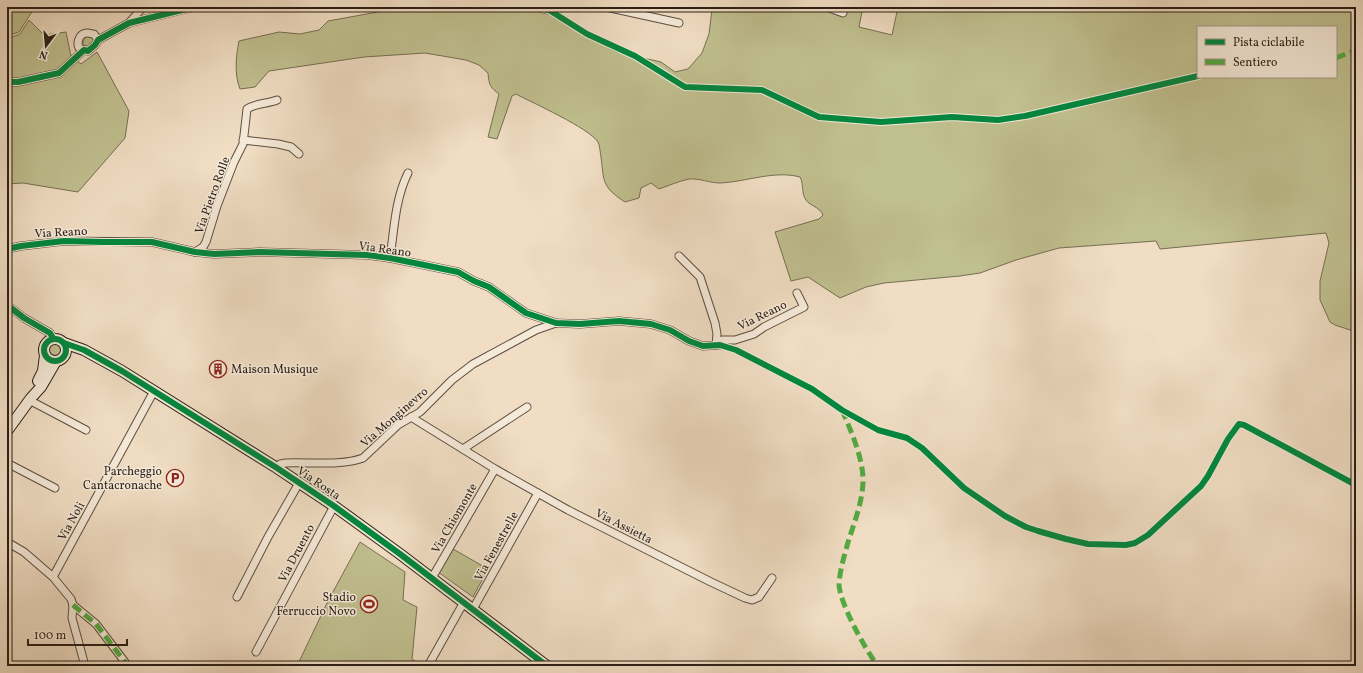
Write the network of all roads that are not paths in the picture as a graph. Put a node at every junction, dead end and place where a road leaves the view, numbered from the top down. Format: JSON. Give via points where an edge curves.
{"nodes":[{"id":1,"x":143,"y":7,"type":"edge"},
{"id":2,"x":157,"y":7,"type":"edge"},
{"id":3,"x":194,"y":7,"type":"edge"},
{"id":4,"x":536,"y":7,"type":"edge"},
{"id":5,"x":566,"y":7,"type":"edge"},
{"id":6,"x":606,"y":7,"type":"edge"},
{"id":7,"x":827,"y":7,"type":"edge"},
{"id":8,"x":842,"y":13,"type":"dead end"},
{"id":9,"x":162,"y":14,"type":"junction"},
{"id":10,"x":129,"y":23,"type":"junction"},
{"id":11,"x":679,"y":23,"type":"dead end"},
{"id":12,"x":98,"y":40,"type":"junction"},
{"id":13,"x":84,"y":50,"type":"junction"},
{"id":14,"x":7,"y":82,"type":"edge"},
{"id":15,"x":277,"y":100,"type":"dead end"},
{"id":16,"x":243,"y":140,"type":"junction"},
{"id":17,"x":299,"y":154,"type":"dead end"},
{"id":18,"x":408,"y":174,"type":"dead end"},
{"id":19,"x":7,"y":249,"type":"edge"},
{"id":20,"x":195,"y":252,"type":"junction"},
{"id":21,"x":679,"y":256,"type":"dead end"},
{"id":22,"x":390,"y":258,"type":"junction"},
{"id":23,"x":797,"y":293,"type":"dead end"},
{"id":24,"x":7,"y":305,"type":"edge"},
{"id":25,"x":556,"y":323,"type":"junction"},
{"id":26,"x":53,"y":338,"type":"junction"},
{"id":27,"x":64,"y":342,"type":"junction"},
{"id":28,"x":716,"y":344,"type":"junction"},
{"id":29,"x":66,"y":354,"type":"junction"},
{"id":30,"x":45,"y":355,"type":"junction"},
{"id":31,"x":96,"y":357,"type":"junction"},
{"id":32,"x":56,"y":361,"type":"junction"},
{"id":33,"x":154,"y":390,"type":"junction"},
{"id":34,"x":30,"y":399,"type":"junction"},
{"id":35,"x":527,"y":408,"type":"dead end"},
{"id":36,"x":411,"y":417,"type":"junction"},
{"id":37,"x":86,"y":430,"type":"dead end"},
{"id":38,"x":7,"y":431,"type":"edge"},
{"id":39,"x":463,"y":450,"type":"junction"},
{"id":40,"x":7,"y":463,"type":"edge"},
{"id":41,"x":277,"y":468,"type":"junction"},
{"id":42,"x":495,"y":469,"type":"junction"},
{"id":43,"x":299,"y":483,"type":"junction"},
{"id":44,"x":56,"y":488,"type":"dead end"},
{"id":45,"x":538,"y":493,"type":"junction"},
{"id":46,"x":334,"y":506,"type":"junction"},
{"id":47,"x":7,"y":542,"type":"edge"},
{"id":48,"x":53,"y":577,"type":"junction"},
{"id":49,"x":432,"y":578,"type":"junction"},
{"id":50,"x":772,"y":578,"type":"dead end"},
{"id":51,"x":237,"y":597,"type":"dead end"},
{"id":52,"x":464,"y":602,"type":"junction"},
{"id":53,"x":73,"y":605,"type":"junction"},
{"id":54,"x":473,"y":609,"type":"junction"},
{"id":55,"x":256,"y":652,"type":"dead end"},
{"id":56,"x":84,"y":666,"type":"edge"},
{"id":57,"x":128,"y":666,"type":"edge"},
{"id":58,"x":428,"y":666,"type":"edge"},
{"id":59,"x":548,"y":666,"type":"edge"}],
"edges":[{"from":1,"to":10,"type":"street"},
{"from":2,"to":9,"type":"street"},
{"from":3,"to":9,"type":"street"},
{"from":4,"to":5,"type":"street","via":[[549,10]]},
{"from":6,"to":11,"type":"street"},
{"from":7,"to":8,"type":"street"},
{"from":9,"to":10,"type":"street"},
{"from":10,"to":12,"type":"street"},
{"from":12,"to":13,"type":"street","via":[[88,51]]},
{"from":12,"to":13,"type":"street","via":[[94,34],[81,35],[77,44]]},
{"from":13,"to":14,"type":"street","via":[[59,73]]},
{"from":15,"to":16,"type":"street","name":"Via Pietro Rolle","via":[[253,106],[248,110]]},
{"from":16,"to":17,"type":"street","via":[[291,147]]},
{"from":16,"to":20,"type":"street","name":"Via Pietro Rolle","via":[[204,247]]},
{"from":18,"to":22,"type":"street","name":"Via Reano","via":[[400,194]]},
{"from":19,"to":20,"type":"street","name":"Via Reano","via":[[64,241],[152,242]]},
{"from":20,"to":22,"type":"street","name":"Via Reano","via":[[367,255]]},
{"from":21,"to":28,"type":"street","via":[[700,277],[717,334]]},
{"from":22,"to":25,"type":"street","name":"Via Reano","via":[[458,272],[489,287],[526,313]]},
{"from":23,"to":28,"type":"street","name":"Via Reano","via":[[804,307],[754,334],[735,340],[722,340],[720,345]]},
{"from":24,"to":26,"type":"street","via":[[50,333]]},
{"from":25,"to":28,"type":"street","name":"Via Reano","via":[[619,321],[651,324],[703,346]]},
{"from":25,"to":36,"type":"street","name":"Via Monginevro","via":[[536,330],[473,364],[452,380],[420,412]]},
{"from":26,"to":27,"type":"street"},
{"from":26,"to":30,"type":"street","via":[[45,344]]},
{"from":27,"to":29,"type":"street"},
{"from":27,"to":31,"type":"street","name":"Via Rosta"},
{"from":29,"to":31,"type":"street","name":"Via Rosta"},
{"from":29,"to":32,"type":"street"},
{"from":30,"to":32,"type":"street"},
{"from":30,"to":34,"type":"street","via":[[42,371]]},
{"from":31,"to":33,"type":"street","name":"Via Rosta"},
{"from":32,"to":34,"type":"street","via":[[41,387]]},
{"from":33,"to":41,"type":"street","name":"Via Rosta"},
{"from":33,"to":48,"type":"street","name":"Via Noli"},
{"from":34,"to":37,"type":"street"},
{"from":34,"to":38,"type":"street"},
{"from":35,"to":39,"type":"street"},
{"from":36,"to":39,"type":"street","name":"Via Assietta"},
{"from":36,"to":41,"type":"street","name":"Via Monginevro","via":[[382,438],[363,458],[344,462],[286,462]]},
{"from":39,"to":42,"type":"street","name":"Via Assietta"},
{"from":40,"to":44,"type":"street"},
{"from":41,"to":43,"type":"street","name":"Via Rosta"},
{"from":42,"to":45,"type":"street","name":"Via Assietta"},
{"from":42,"to":49,"type":"street","name":"Via Chiomonte"},
{"from":43,"to":46,"type":"street","name":"Via Rosta"},
{"from":43,"to":51,"type":"street"},
{"from":45,"to":50,"type":"street","name":"Via Assietta","via":[[620,537],[745,598],[752,600],[759,597]]},
{"from":45,"to":54,"type":"street","name":"Via Fenestrelle"},
{"from":46,"to":49,"type":"street","name":"Via Rosta"},
{"from":46,"to":55,"type":"street","name":"Via Druento"},
{"from":47,"to":48,"type":"street","via":[[24,552]]},
{"from":48,"to":53,"type":"street"},
{"from":49,"to":52,"type":"street","name":"Via Rosta"},
{"from":52,"to":54,"type":"street","name":"Via Rosta"},
{"from":52,"to":58,"type":"street"},
{"from":53,"to":56,"type":"street","via":[[72,618]]},
{"from":53,"to":57,"type":"street","via":[[96,624]]},
{"from":54,"to":59,"type":"street","name":"Via Rosta"}]}
